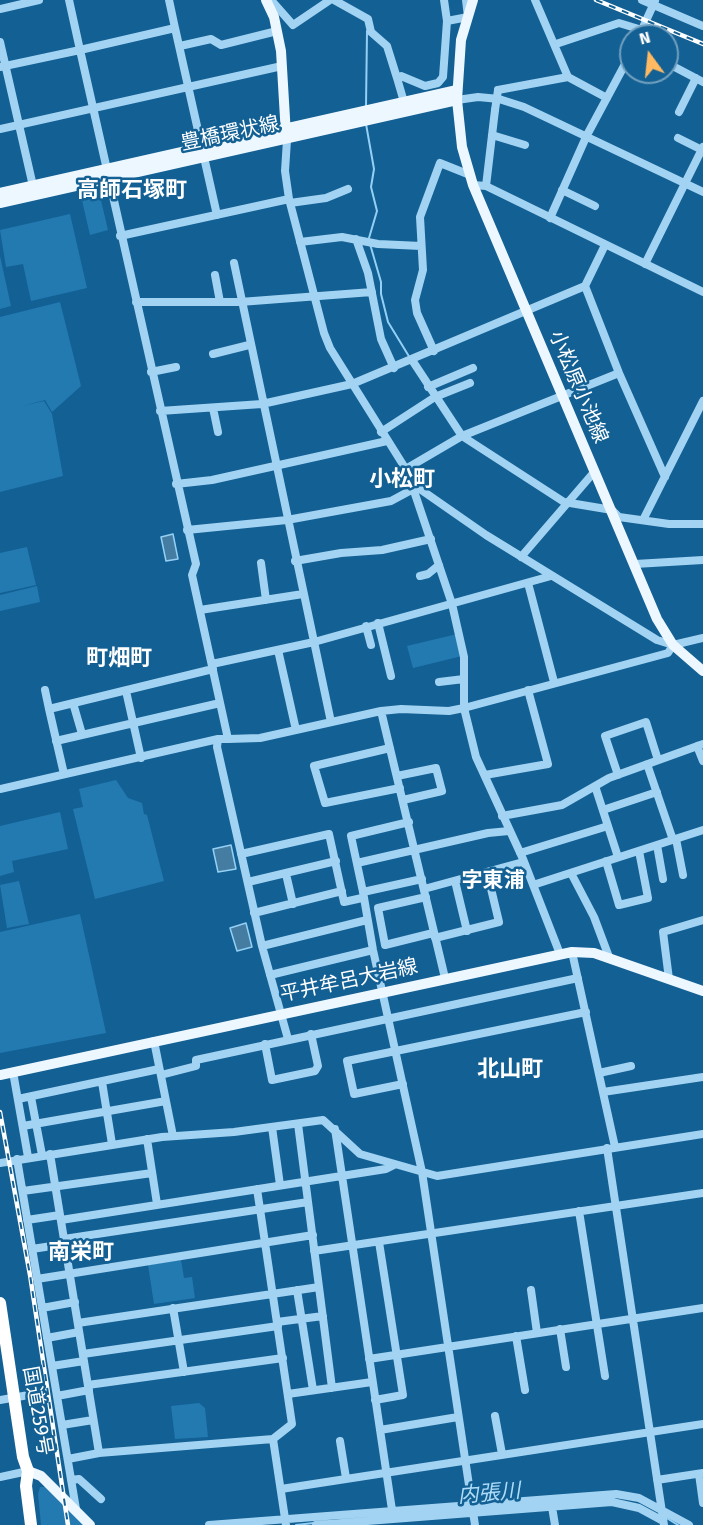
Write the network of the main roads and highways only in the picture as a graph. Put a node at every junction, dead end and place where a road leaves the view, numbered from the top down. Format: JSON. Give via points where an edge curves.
{"nodes":[{"id":1,"x":266,"y":0,"type":"edge"},
{"id":2,"x":473,"y":0,"type":"edge"},
{"id":3,"x":457,"y":95,"type":"junction"},
{"id":4,"x":286,"y":135,"type":"junction"},
{"id":5,"x":108,"y":174,"type":"junction"},
{"id":6,"x":0,"y":193,"type":"edge"},
{"id":7,"x":0,"y":203,"type":"edge"},
{"id":8,"x":703,"y":671,"type":"edge"},
{"id":9,"x":703,"y":991,"type":"edge"},
{"id":10,"x":0,"y":1075,"type":"edge"},
{"id":11,"x":0,"y":1303,"type":"edge"},
{"id":12,"x":28,"y":1471,"type":"junction"},
{"id":13,"x":31,"y":1525,"type":"edge"},
{"id":14,"x":90,"y":1525,"type":"edge"}],
"edges":[{"from":1,"to":4,"type":"main road","via":[[277,31]]},
{"from":2,"to":3,"type":"main road","via":[[461,40]]},
{"from":3,"to":4,"type":"main road","name":"豊橋環状線"},
{"from":3,"to":4,"type":"main road","name":"豊橋環状線","via":[[404,102]]},
{"from":3,"to":8,"type":"main road","name":"小松原小池線","via":[[462,147],[471,180],[525,312],[657,619],[673,645]]},
{"from":4,"to":5,"type":"main road","name":"豊橋環状線"},
{"from":5,"to":6,"type":"main road","name":"豊橋環状線"},
{"from":5,"to":7,"type":"main road","name":"豊橋環状線"},
{"from":9,"to":10,"type":"main road","name":"平井牟呂大岩線","via":[[609,957],[572,952]]},
{"from":11,"to":12,"type":"highway","name":"国道259号"},
{"from":12,"to":13,"type":"highway","name":"国道259号"},
{"from":12,"to":14,"type":"main road","via":[[40,1476]]}]}
